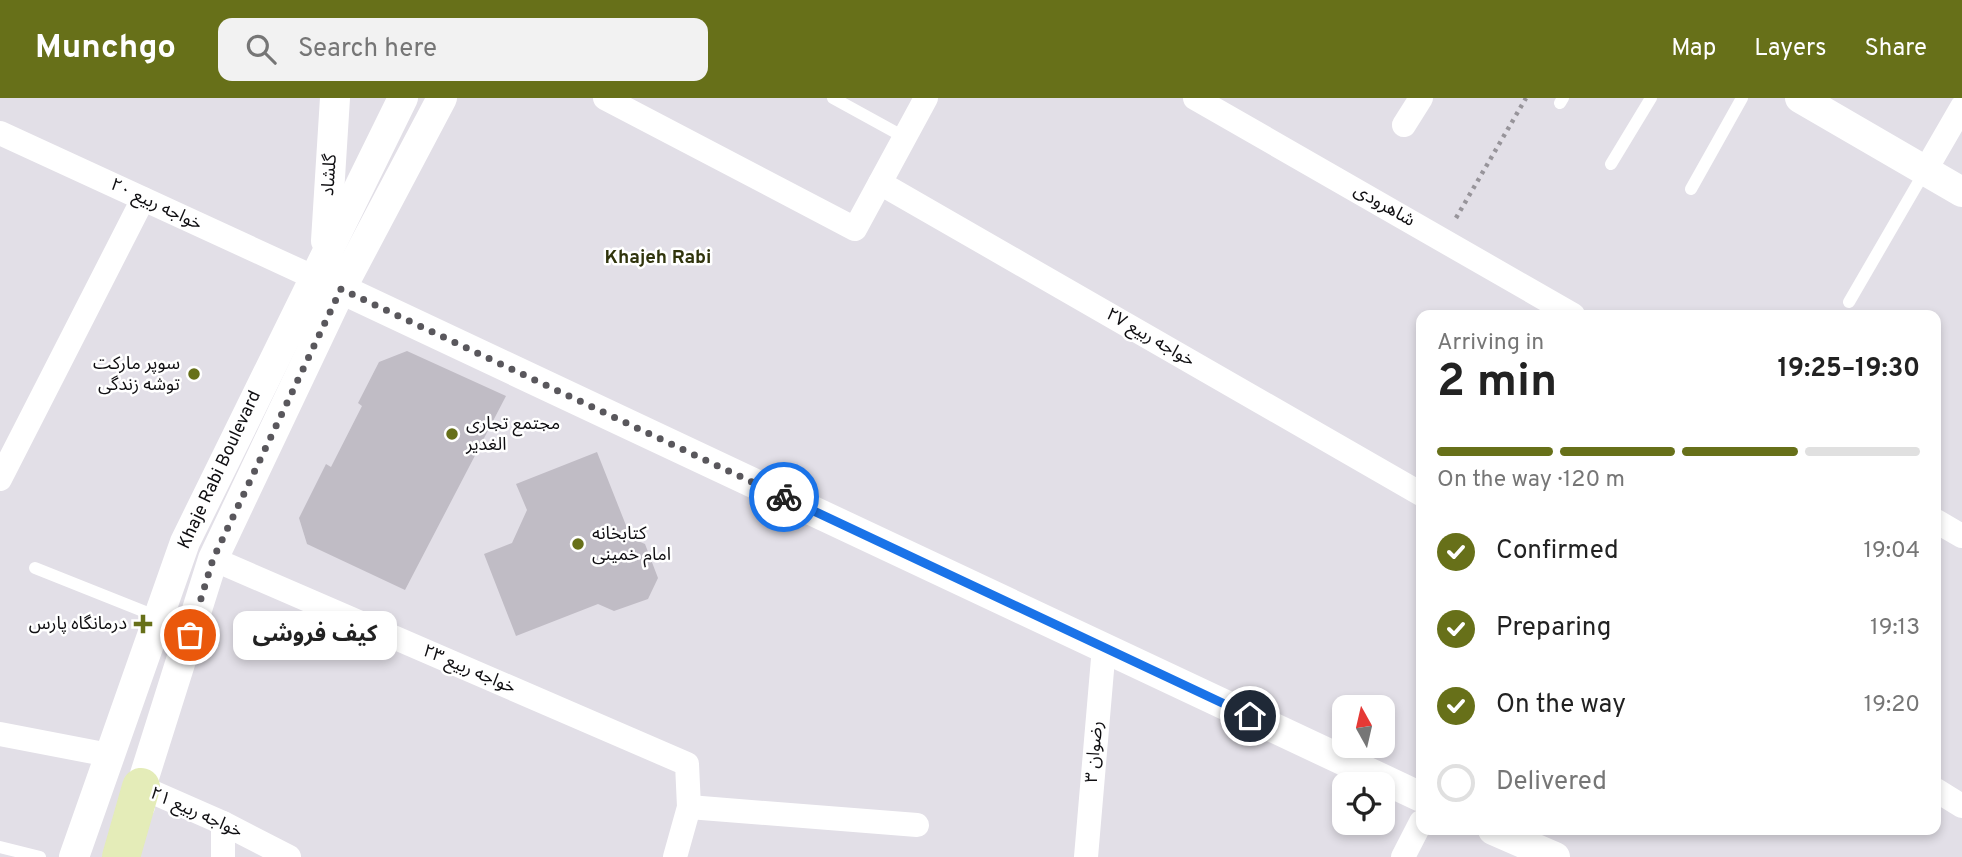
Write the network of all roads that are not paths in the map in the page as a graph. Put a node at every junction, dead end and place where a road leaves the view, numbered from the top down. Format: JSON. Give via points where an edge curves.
{"nodes":[{"id":1,"x":335,"y":98,"type":"edge"},
{"id":2,"x":403,"y":98,"type":"edge"},
{"id":3,"x":442,"y":98,"type":"edge"},
{"id":4,"x":605,"y":98,"type":"edge"},
{"id":5,"x":833,"y":98,"type":"edge"},
{"id":6,"x":926,"y":98,"type":"edge"},
{"id":7,"x":1195,"y":98,"type":"edge"},
{"id":8,"x":1421,"y":98,"type":"edge"},
{"id":9,"x":1651,"y":98,"type":"edge"},
{"id":10,"x":1742,"y":98,"type":"edge"},
{"id":11,"x":1800,"y":98,"type":"edge"},
{"id":12,"x":1962,"y":107,"type":"edge"},
{"id":13,"x":1404,"y":125,"type":"dead end"},
{"id":14,"x":0,"y":133,"type":"edge"},
{"id":15,"x":905,"y":137,"type":"junction"},
{"id":16,"x":1612,"y":164,"type":"dead end"},
{"id":17,"x":1925,"y":171,"type":"junction"},
{"id":18,"x":880,"y":183,"type":"junction"},
{"id":19,"x":1690,"y":189,"type":"dead end"},
{"id":20,"x":1962,"y":192,"type":"edge"},
{"id":21,"x":143,"y":199,"type":"junction"},
{"id":22,"x":319,"y":265,"type":"junction"},
{"id":23,"x":341,"y":289,"type":"junction"},
{"id":24,"x":1849,"y":302,"type":"dead end"},
{"id":25,"x":1564,"y":310,"type":"edge"},
{"id":26,"x":0,"y":476,"type":"edge"},
{"id":27,"x":1416,"y":491,"type":"edge"},
{"id":28,"x":1941,"y":524,"type":"edge"},
{"id":29,"x":1962,"y":536,"type":"edge"},
{"id":30,"x":213,"y":559,"type":"junction"},
{"id":31,"x":35,"y":568,"type":"dead end"},
{"id":32,"x":158,"y":617,"type":"junction"},
{"id":33,"x":1104,"y":647,"type":"junction"},
{"id":34,"x":0,"y":734,"type":"edge"},
{"id":35,"x":109,"y":755,"type":"junction"},
{"id":36,"x":141,"y":788,"type":"junction"},
{"id":37,"x":1941,"y":793,"type":"edge"},
{"id":38,"x":1416,"y":795,"type":"edge"},
{"id":39,"x":1962,"y":806,"type":"edge"},
{"id":40,"x":689,"y":807,"type":"junction"},
{"id":41,"x":223,"y":823,"type":"junction"},
{"id":42,"x":917,"y":825,"type":"dead end"},
{"id":43,"x":1416,"y":832,"type":"edge"},
{"id":44,"x":1504,"y":835,"type":"edge"},
{"id":45,"x":0,"y":847,"type":"edge"},
{"id":46,"x":40,"y":857,"type":"edge"},
{"id":47,"x":74,"y":857,"type":"edge"},
{"id":48,"x":121,"y":857,"type":"edge"},
{"id":49,"x":138,"y":857,"type":"edge"},
{"id":50,"x":223,"y":857,"type":"edge"},
{"id":51,"x":289,"y":857,"type":"edge"},
{"id":52,"x":675,"y":857,"type":"edge"},
{"id":53,"x":1086,"y":857,"type":"edge"},
{"id":54,"x":1403,"y":857,"type":"edge"},
{"id":55,"x":1555,"y":857,"type":"edge"}],
"edges":[{"from":1,"to":22,"type":"street","name":"گلشاد"},
{"from":2,"to":22,"type":"street","name":"Khaje Rabi Boulevard"},
{"from":3,"to":23,"type":"street","name":"Khaje Rabi Boulevard"},
{"from":4,"to":18,"type":"street","via":[[855,229]]},
{"from":5,"to":15,"type":"lane"},
{"from":6,"to":15,"type":"street"},
{"from":7,"to":25,"type":"street","name":"شاهرودی"},
{"from":8,"to":13,"type":"street"},
{"from":9,"to":16,"type":"lane"},
{"from":10,"to":19,"type":"lane"},
{"from":11,"to":17,"type":"street"},
{"from":12,"to":17,"type":"street"},
{"from":14,"to":21,"type":"street","name":"خواجه ربیع ۲۰"},
{"from":15,"to":18,"type":"street"},
{"from":17,"to":20,"type":"street"},
{"from":17,"to":24,"type":"lane"},
{"from":18,"to":27,"type":"street","name":"خواجه ربیع ۲۷"},
{"from":21,"to":22,"type":"street","name":"خواجه ربیع ۲۰"},
{"from":21,"to":26,"type":"street"},
{"from":22,"to":32,"type":"street","name":"Khaje Rabi Boulevard","via":[[185,542]]},
{"from":23,"to":30,"type":"street","name":"Khaje Rabi Boulevard"},
{"from":23,"to":33,"type":"street"},
{"from":28,"to":29,"type":"street"},
{"from":30,"to":36,"type":"street","name":"Khaje Rabi Boulevard"},
{"from":30,"to":40,"type":"street","name":"خواجه ربیع ۲۳","via":[[687,765]]},
{"from":31,"to":32,"type":"lane"},
{"from":32,"to":35,"type":"street","name":"Khaje Rabi Boulevard"},
{"from":33,"to":38,"type":"street"},
{"from":33,"to":53,"type":"street","name":"رضوان ۳"},
{"from":34,"to":35,"type":"street"},
{"from":35,"to":47,"type":"street","name":"Khaje Rabi Boulevard"},
{"from":36,"to":41,"type":"street","name":"خواجه ربیع ۲۱"},
{"from":36,"to":48,"type":"main road"},
{"from":36,"to":49,"type":"street","name":"Khaje Rabi Boulevard"},
{"from":37,"to":39,"type":"street"},
{"from":40,"to":42,"type":"street"},
{"from":40,"to":52,"type":"street"},
{"from":41,"to":50,"type":"street"},
{"from":41,"to":51,"type":"street","name":"خواجه ربیع ۲۱"},
{"from":43,"to":54,"type":"street"},
{"from":44,"to":55,"type":"street"},
{"from":45,"to":46,"type":"lane"}]}
